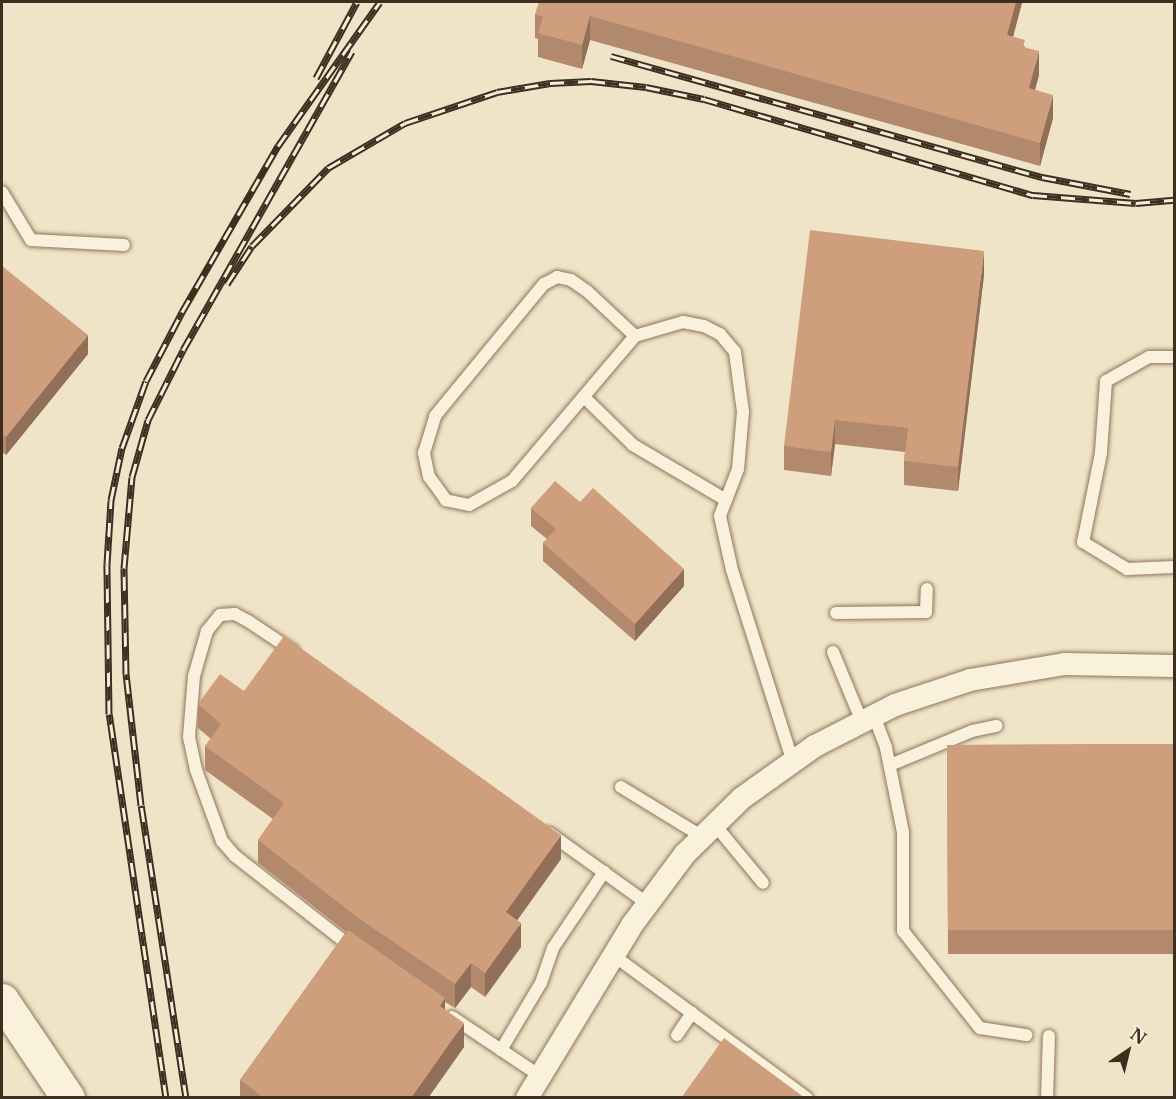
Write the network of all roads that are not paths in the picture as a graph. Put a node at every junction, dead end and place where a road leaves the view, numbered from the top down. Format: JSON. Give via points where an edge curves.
{"nodes":[{"id":1,"x":2,"y":192,"type":"edge"},
{"id":2,"x":124,"y":245,"type":"dead end"},
{"id":3,"x":635,"y":336,"type":"junction"},
{"id":4,"x":1174,"y":357,"type":"edge"},
{"id":5,"x":584,"y":397,"type":"junction"},
{"id":6,"x":726,"y":500,"type":"junction"},
{"id":7,"x":1174,"y":567,"type":"edge"},
{"id":8,"x":927,"y":589,"type":"dead end"},
{"id":9,"x":836,"y":613,"type":"dead end"},
{"id":10,"x":833,"y":652,"type":"dead end"},
{"id":11,"x":301,"y":657,"type":"edge"},
{"id":12,"x":1174,"y":666,"type":"edge"},
{"id":13,"x":868,"y":719,"type":"junction"},
{"id":14,"x":996,"y":726,"type":"dead end"},
{"id":15,"x":793,"y":762,"type":"junction"},
{"id":16,"x":890,"y":765,"type":"junction"},
{"id":17,"x":621,"y":787,"type":"dead end"},
{"id":18,"x":537,"y":825,"type":"edge"},
{"id":19,"x":709,"y":831,"type":"junction"},
{"id":20,"x":604,"y":873,"type":"junction"},
{"id":21,"x":763,"y":883,"type":"dead end"},
{"id":22,"x":648,"y":904,"type":"junction"},
{"id":23,"x":613,"y":955,"type":"junction"},
{"id":24,"x":368,"y":959,"type":"edge"},
{"id":25,"x":2,"y":1000,"type":"edge"},
{"id":26,"x":438,"y":1008,"type":"edge"},
{"id":27,"x":692,"y":1013,"type":"junction"},
{"id":28,"x":677,"y":1035,"type":"dead end"},
{"id":29,"x":1026,"y":1035,"type":"dead end"},
{"id":30,"x":1049,"y":1036,"type":"dead end"},
{"id":31,"x":501,"y":1050,"type":"junction"},
{"id":32,"x":540,"y":1077,"type":"junction"},
{"id":33,"x":68,"y":1098,"type":"edge"},
{"id":34,"x":527,"y":1098,"type":"edge"},
{"id":35,"x":807,"y":1098,"type":"edge"},
{"id":36,"x":1047,"y":1098,"type":"edge"}],
"edges":[{"from":1,"to":2,"type":"lane","via":[[31,240]]},
{"from":3,"to":5,"type":"lane"},
{"from":3,"to":5,"type":"lane","via":[[571,280],[557,277],[544,284],[435,416],[424,453],[429,477],[446,500],[469,505],[484,500],[512,481]]},
{"from":3,"to":6,"type":"lane","via":[[682,322],[720,334],[735,352],[742,412],[738,469]]},
{"from":4,"to":7,"type":"lane","via":[[1149,357],[1106,381],[1101,453],[1083,542],[1127,569]]},
{"from":5,"to":6,"type":"lane","via":[[633,445]]},
{"from":6,"to":15,"type":"lane","via":[[720,516],[732,570]]},
{"from":8,"to":9,"type":"lane","via":[[926,612]]},
{"from":10,"to":13,"type":"lane"},
{"from":11,"to":24,"type":"lane","via":[[235,614],[220,615],[207,630],[189,710],[189,737],[196,770],[216,829],[235,856]]},
{"from":12,"to":13,"type":"street","via":[[1065,664],[970,680]]},
{"from":13,"to":15,"type":"street"},
{"from":13,"to":16,"type":"lane"},
{"from":14,"to":16,"type":"lane","via":[[972,731]]},
{"from":15,"to":19,"type":"street","via":[[742,798]]},
{"from":16,"to":29,"type":"lane","via":[[903,832],[903,931],[980,1028]]},
{"from":17,"to":19,"type":"lane"},
{"from":18,"to":20,"type":"lane"},
{"from":19,"to":21,"type":"lane"},
{"from":19,"to":22,"type":"street"},
{"from":20,"to":22,"type":"lane"},
{"from":20,"to":31,"type":"lane","via":[[552,948],[540,983]]},
{"from":22,"to":23,"type":"street"},
{"from":23,"to":27,"type":"lane"},
{"from":23,"to":32,"type":"street"},
{"from":25,"to":33,"type":"street"},
{"from":26,"to":31,"type":"lane"},
{"from":27,"to":28,"type":"lane"},
{"from":27,"to":35,"type":"lane"},
{"from":30,"to":36,"type":"lane"},
{"from":31,"to":32,"type":"lane"},
{"from":32,"to":34,"type":"street"}]}
